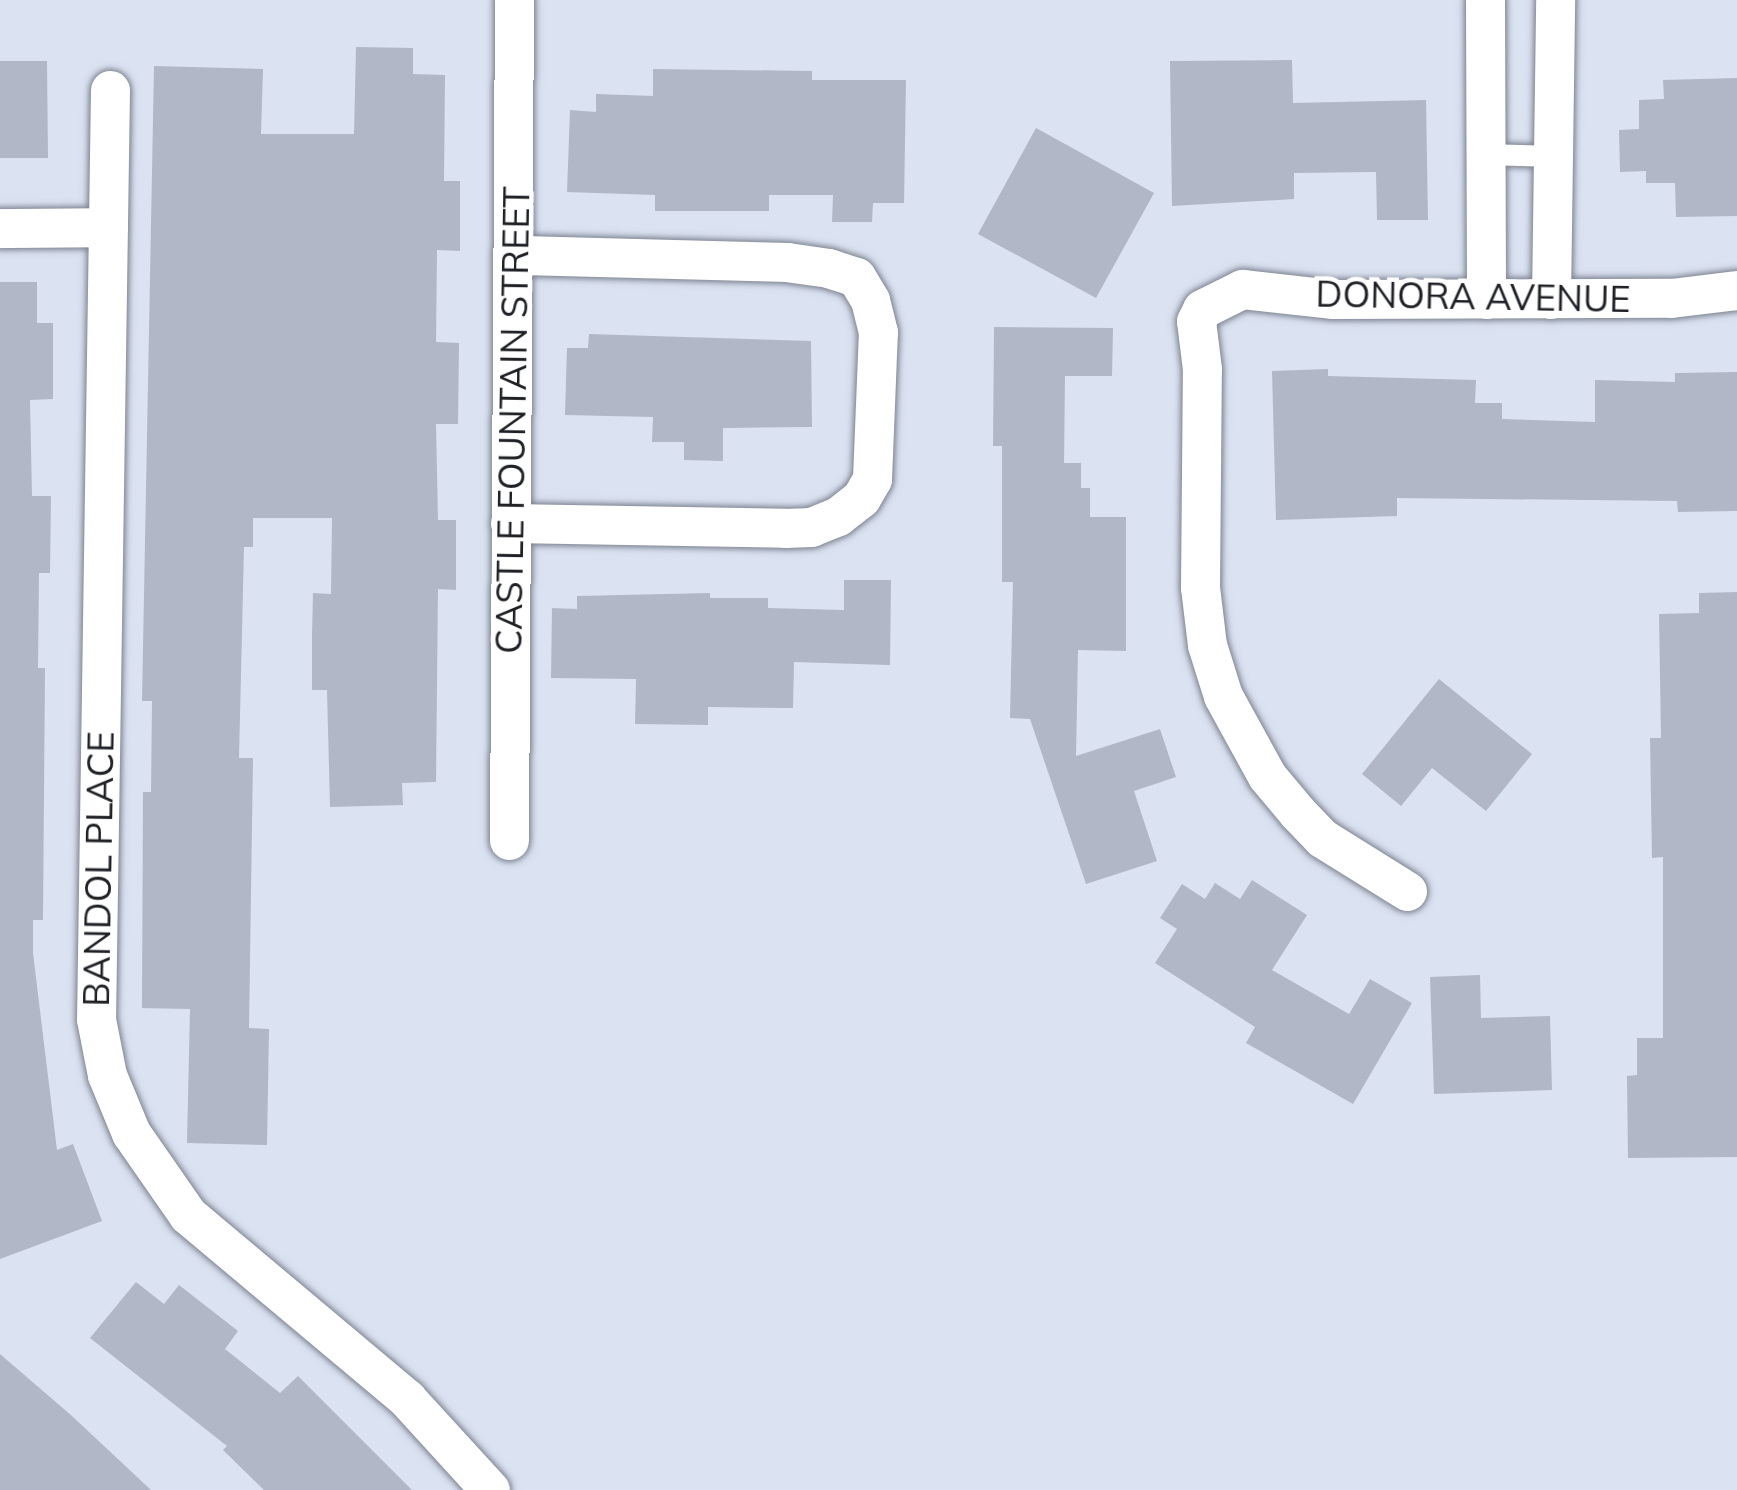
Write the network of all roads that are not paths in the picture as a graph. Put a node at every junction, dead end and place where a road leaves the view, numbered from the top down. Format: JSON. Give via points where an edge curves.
{"nodes":[{"id":1,"x":514,"y":0,"type":"edge"},
{"id":2,"x":1485,"y":0,"type":"edge"},
{"id":3,"x":1555,"y":0,"type":"edge"},
{"id":4,"x":110,"y":90,"type":"dead end"},
{"id":5,"x":1485,"y":154,"type":"junction"},
{"id":6,"x":1554,"y":155,"type":"junction"},
{"id":7,"x":108,"y":226,"type":"junction"},
{"id":8,"x":0,"y":228,"type":"edge"},
{"id":9,"x":513,"y":255,"type":"junction"},
{"id":10,"x":1737,"y":290,"type":"edge"},
{"id":11,"x":1486,"y":299,"type":"junction"},
{"id":12,"x":1551,"y":299,"type":"junction"},
{"id":13,"x":510,"y":523,"type":"junction"},
{"id":14,"x":509,"y":840,"type":"dead end"},
{"id":15,"x":1407,"y":891,"type":"dead end"},
{"id":16,"x":490,"y":1490,"type":"edge"}],
"edges":[{"from":1,"to":9,"type":"street","name":"CASTLE FOUNTAIN STREET"},
{"from":2,"to":5,"type":"street"},
{"from":3,"to":6,"type":"street"},
{"from":4,"to":7,"type":"street","name":"BANDOL PLACE"},
{"from":5,"to":6,"type":"lane"},
{"from":5,"to":11,"type":"street"},
{"from":6,"to":12,"type":"street"},
{"from":7,"to":8,"type":"street"},
{"from":7,"to":16,"type":"street","name":"BANDOL PLACE","via":[[95,1019],[107,1075],[130,1133],[188,1215],[407,1400]]},
{"from":9,"to":13,"type":"street","name":"CASTLE FOUNTAIN STREET"},
{"from":9,"to":13,"type":"street","via":[[829,268],[856,278],[878,332],[872,479],[838,516],[785,528]]},
{"from":10,"to":12,"type":"street","name":"DONORA AVENUE"},
{"from":11,"to":12,"type":"street","name":"DONORA AVENUE"},
{"from":11,"to":15,"type":"street","name":"DONORA AVENUE","via":[[1333,299],[1242,289],[1211,300],[1196,321],[1200,587],[1223,696],[1267,776],[1322,838]]},
{"from":13,"to":14,"type":"street","name":"CASTLE FOUNTAIN STREET"}]}
